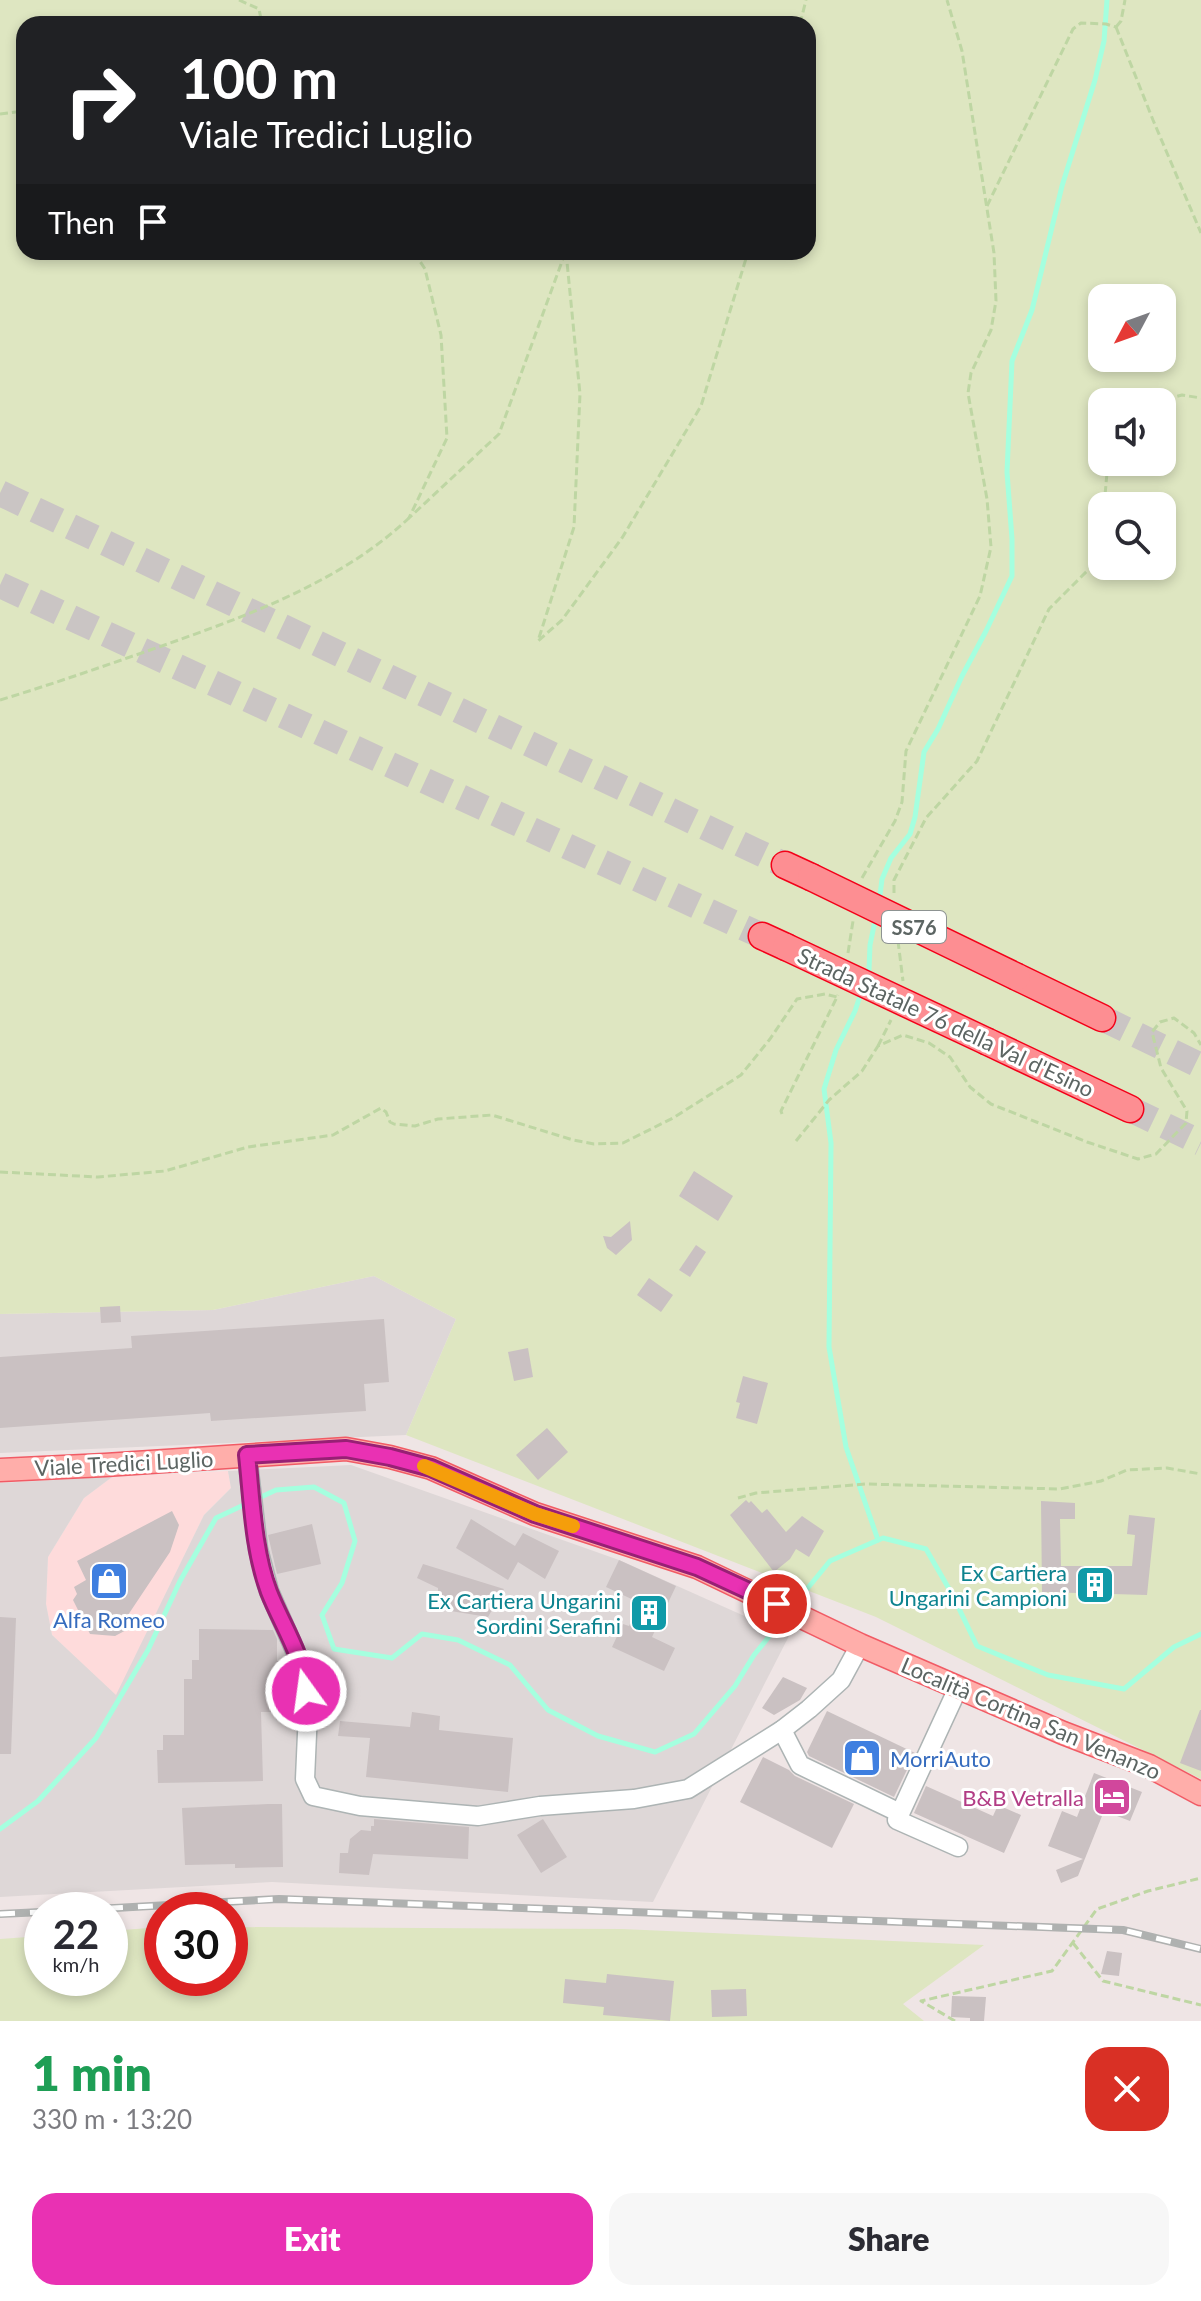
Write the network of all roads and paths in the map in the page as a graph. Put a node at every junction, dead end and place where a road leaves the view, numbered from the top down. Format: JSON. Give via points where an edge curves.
{"nodes":[{"id":1,"x":239,"y":0,"type":"edge"},
{"id":2,"x":947,"y":0,"type":"edge"},
{"id":3,"x":1125,"y":0,"type":"edge"},
{"id":4,"x":260,"y":16,"type":"edge"},
{"id":5,"x":1116,"y":27,"type":"junction"},
{"id":6,"x":987,"y":206,"type":"junction"},
{"id":7,"x":1201,"y":233,"type":"edge"},
{"id":8,"x":419,"y":260,"type":"edge"},
{"id":9,"x":563,"y":260,"type":"edge"},
{"id":10,"x":567,"y":260,"type":"edge"},
{"id":11,"x":746,"y":260,"type":"edge"},
{"id":12,"x":1176,"y":396,"type":"edge"},
{"id":13,"x":1201,"y":398,"type":"edge"},
{"id":14,"x":409,"y":518,"type":"junction"},
{"id":15,"x":1088,"y":570,"type":"edge"},
{"id":16,"x":0,"y":700,"type":"edge"},
{"id":17,"x":785,"y":865,"type":"tunnel mouth"},
{"id":18,"x":860,"y":888,"type":"dead end"},
{"id":19,"x":895,"y":895,"type":"dead end"},
{"id":20,"x":854,"y":916,"type":"dead end"},
{"id":21,"x":762,"y":936,"type":"tunnel mouth"},
{"id":22,"x":898,"y":941,"type":"dead end"},
{"id":23,"x":848,"y":954,"type":"dead end"},
{"id":24,"x":841,"y":986,"type":"dead end"},
{"id":25,"x":906,"y":993,"type":"dead end"},
{"id":26,"x":838,"y":997,"type":"junction"},
{"id":27,"x":1102,"y":1018,"type":"tunnel mouth"},
{"id":28,"x":892,"y":1019,"type":"dead end"},
{"id":29,"x":878,"y":1046,"type":"dead end"},
{"id":30,"x":829,"y":1100,"type":"dead end"},
{"id":31,"x":1130,"y":1109,"type":"tunnel mouth"},
{"id":32,"x":782,"y":1114,"type":"dead end"},
{"id":33,"x":796,"y":1141,"type":"dead end"},
{"id":34,"x":0,"y":1172,"type":"edge"},
{"id":35,"x":247,"y":1455,"type":"junction"},
{"id":36,"x":0,"y":1470,"type":"edge"},
{"id":37,"x":1201,"y":1474,"type":"edge"},
{"id":38,"x":738,"y":1498,"type":"dead end"},
{"id":39,"x":802,"y":1617,"type":"joint"},
{"id":40,"x":860,"y":1645,"type":"junction"},
{"id":41,"x":958,"y":1688,"type":"junction"},
{"id":42,"x":782,"y":1730,"type":"junction"},
{"id":43,"x":1201,"y":1794,"type":"edge"},
{"id":44,"x":900,"y":1813,"type":"junction"},
{"id":45,"x":958,"y":1847,"type":"dead end"},
{"id":46,"x":1201,"y":1878,"type":"edge"},
{"id":47,"x":1073,"y":1943,"type":"junction"},
{"id":48,"x":1201,"y":2005,"type":"edge"},
{"id":49,"x":955,"y":2021,"type":"edge"}],
"edges":[{"from":1,"to":4,"type":"path","via":[[259,9]]},
{"from":2,"to":6,"type":"path","via":[[962,51]]},
{"from":3,"to":5,"type":"path"},
{"from":5,"to":6,"type":"path","via":[[1081,23],[1073,29]]},
{"from":5,"to":7,"type":"path"},
{"from":6,"to":18,"type":"path","via":[[996,301],[968,393],[991,547],[980,596],[906,751],[895,821]]},
{"from":8,"to":14,"type":"path","via":[[441,335],[447,438]]},
{"from":9,"to":14,"type":"path","via":[[499,434]]},
{"from":10,"to":11,"type":"path","via":[[580,394],[574,527],[538,641],[562,620],[622,538],[701,406]]},
{"from":12,"to":13,"type":"path"},
{"from":14,"to":16,"type":"path","via":[[310,587],[202,632]]},
{"from":15,"to":19,"type":"path","via":[[1049,609],[977,761],[926,818],[894,880]]},
{"from":17,"to":27,"type":"highway","number":"SS76","bridge":true},
{"from":20,"to":23,"type":"path"},
{"from":21,"to":31,"type":"highway","name":"Strada Statale 76 della Val d'Esino","bridge":true},
{"from":22,"to":25,"type":"path"},
{"from":24,"to":26,"type":"path"},
{"from":26,"to":32,"type":"path"},
{"from":26,"to":34,"type":"path","via":[[797,999],[741,1075],[623,1143],[573,1140],[492,1115],[394,1124],[381,1108],[333,1135],[248,1147],[165,1171],[98,1177]]},
{"from":28,"to":29,"type":"path"},
{"from":30,"to":33,"type":"path"},
{"from":35,"to":36,"type":"main road","name":"Viale Tredici Luglio"},
{"from":35,"to":39,"type":"main road","name":"Viale Tredici Luglio","via":[[346,1449],[431,1468],[535,1514],[697,1567]]},
{"from":35,"to":42,"type":"street","via":[[258,1549],[269,1591],[304,1671],[305,1779],[313,1796],[360,1806],[478,1816],[634,1799],[688,1789]]},
{"from":37,"to":38,"type":"path","via":[[1167,1468],[1127,1470],[1060,1489],[851,1484]]},
{"from":39,"to":40,"type":"main road","name":"Località Cortina San Venanzo"},
{"from":40,"to":41,"type":"main road","name":"Località Cortina San Venanzo"},
{"from":40,"to":42,"type":"street","via":[[841,1680]]},
{"from":41,"to":43,"type":"main road","name":"Località Cortina San Venanzo","via":[[1149,1766]]},
{"from":41,"to":44,"type":"street"},
{"from":42,"to":44,"type":"street","via":[[800,1765]]},
{"from":44,"to":45,"type":"street","via":[[897,1820]]},
{"from":46,"to":47,"type":"path","via":[[1097,1909]]},
{"from":47,"to":48,"type":"path","via":[[1103,1981]]},
{"from":47,"to":49,"type":"path","via":[[1052,1971],[921,2001]]}]}
